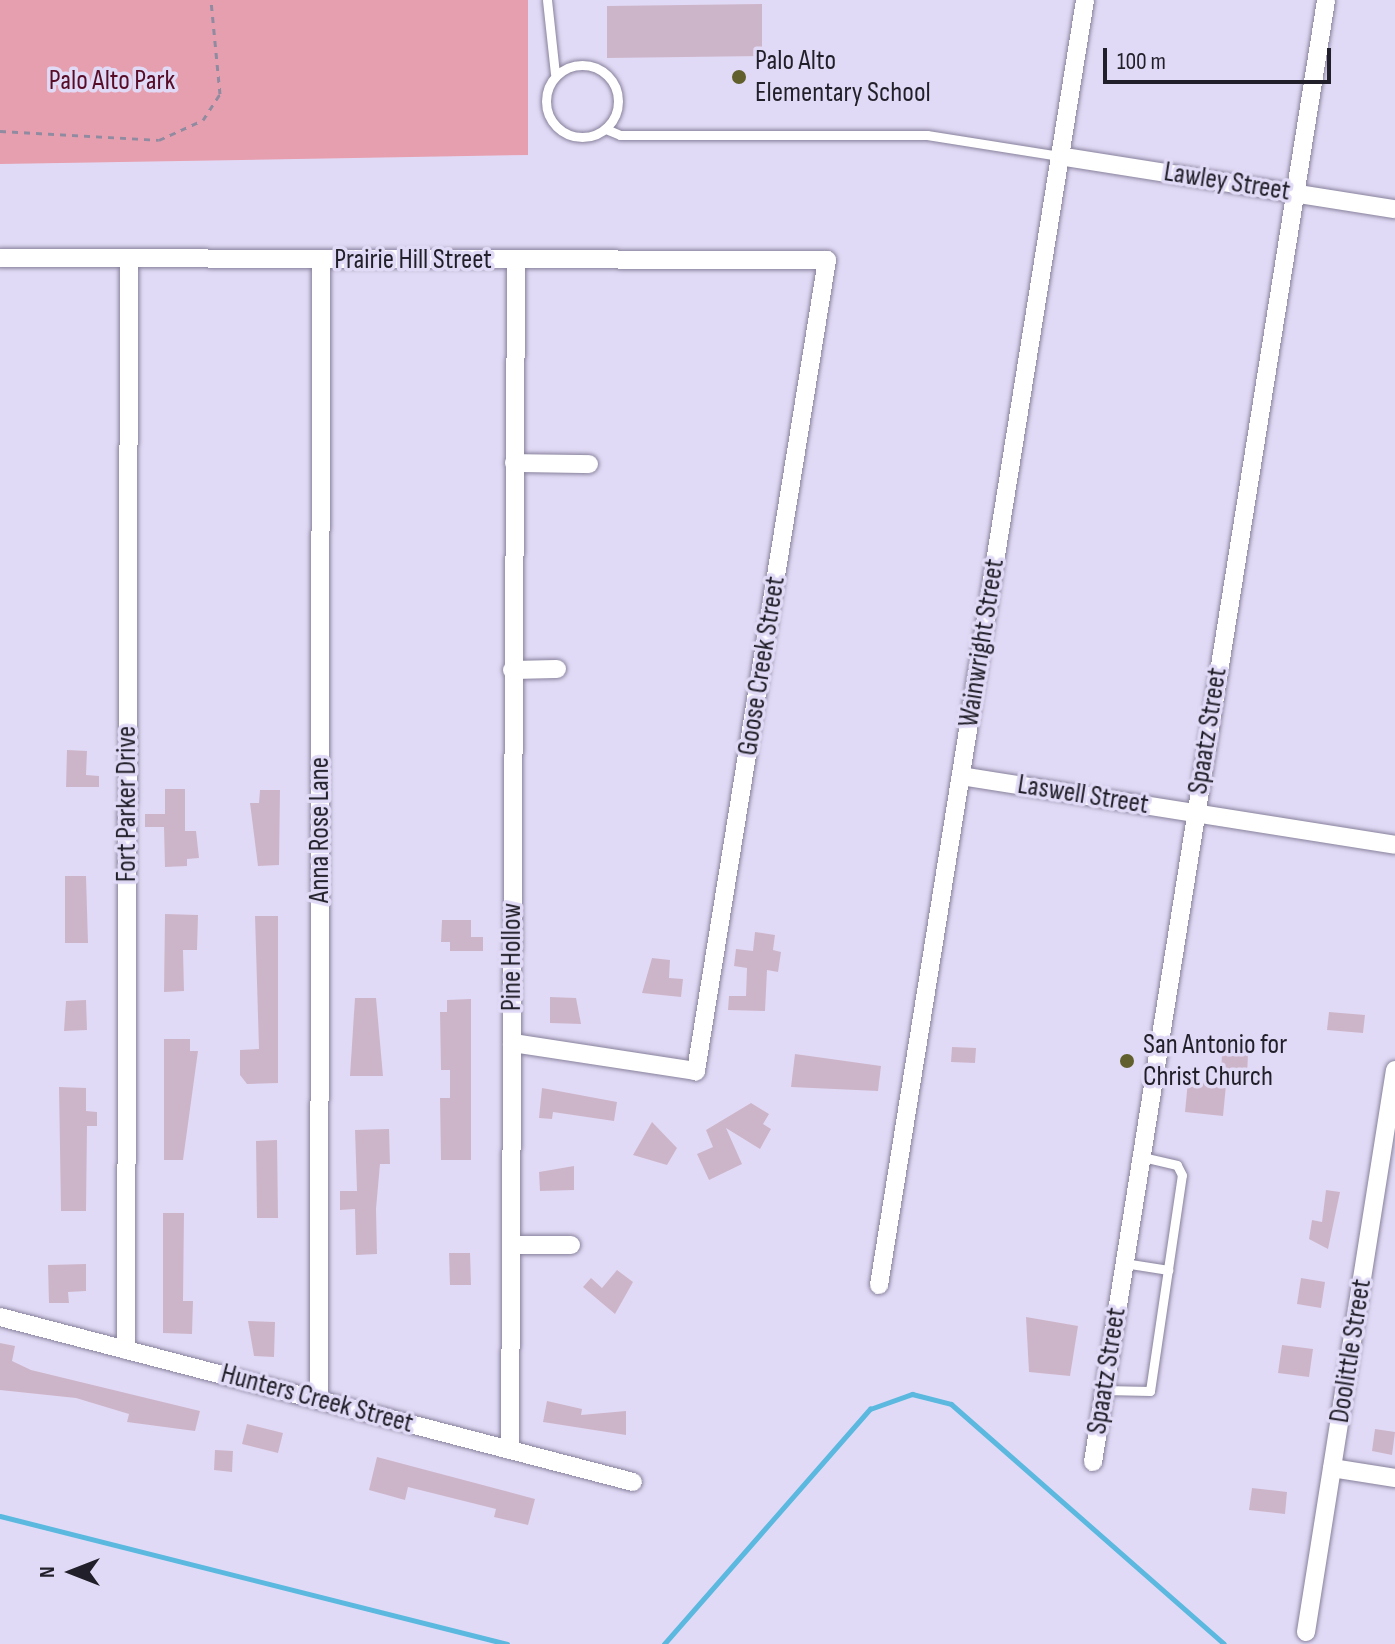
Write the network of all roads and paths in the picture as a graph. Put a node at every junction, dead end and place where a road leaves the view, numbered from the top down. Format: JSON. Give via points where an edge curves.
{"nodes":[{"id":1,"x":211,"y":0,"type":"edge"},
{"id":2,"x":547,"y":0,"type":"edge"},
{"id":3,"x":1085,"y":0,"type":"edge"},
{"id":4,"x":1326,"y":0,"type":"edge"},
{"id":5,"x":555,"y":74,"type":"junction"},
{"id":6,"x":606,"y":129,"type":"junction"},
{"id":7,"x":0,"y":131,"type":"edge"},
{"id":8,"x":1059,"y":156,"type":"junction"},
{"id":9,"x":1295,"y":193,"type":"junction"},
{"id":10,"x":1395,"y":209,"type":"edge"},
{"id":11,"x":0,"y":258,"type":"edge"},
{"id":12,"x":129,"y":258,"type":"junction"},
{"id":13,"x":516,"y":259,"type":"junction"},
{"id":14,"x":827,"y":260,"type":"joint"},
{"id":15,"x":321,"y":261,"type":"junction"},
{"id":16,"x":514,"y":463,"type":"junction"},
{"id":17,"x":589,"y":464,"type":"dead end"},
{"id":18,"x":557,"y":669,"type":"dead end"},
{"id":19,"x":512,"y":670,"type":"junction"},
{"id":20,"x":961,"y":776,"type":"junction"},
{"id":21,"x":1195,"y":812,"type":"junction"},
{"id":22,"x":1395,"y":845,"type":"edge"},
{"id":23,"x":512,"y":1043,"type":"junction"},
{"id":24,"x":1395,"y":1070,"type":"edge"},
{"id":25,"x":1141,"y":1157,"type":"junction"},
{"id":26,"x":511,"y":1245,"type":"junction"},
{"id":27,"x":571,"y":1245,"type":"dead end"},
{"id":28,"x":1124,"y":1263,"type":"junction"},
{"id":29,"x":1168,"y":1270,"type":"junction"},
{"id":30,"x":879,"y":1285,"type":"dead end"},
{"id":31,"x":0,"y":1317,"type":"edge"},
{"id":32,"x":126,"y":1350,"type":"junction"},
{"id":33,"x":1104,"y":1390,"type":"junction"},
{"id":34,"x":319,"y":1399,"type":"junction"},
{"id":35,"x":510,"y":1450,"type":"junction"},
{"id":36,"x":1093,"y":1462,"type":"dead end"},
{"id":37,"x":1332,"y":1468,"type":"junction"},
{"id":38,"x":1395,"y":1478,"type":"edge"},
{"id":39,"x":633,"y":1482,"type":"dead end"},
{"id":40,"x":1306,"y":1632,"type":"dead end"}],
"edges":[{"from":1,"to":7,"type":"path","via":[[220,94],[203,120],[159,140]]},
{"from":2,"to":5,"type":"lane"},
{"from":3,"to":8,"type":"street","name":"Wainwright Street"},
{"from":4,"to":9,"type":"street","name":"Spaatz Street"},
{"from":5,"to":6,"type":"lane","via":[[545,102],[553,124],[584,138]]},
{"from":5,"to":6,"type":"lane","via":[[584,65],[606,74],[618,108]]},
{"from":6,"to":8,"type":"lane","via":[[620,135],[927,135]]},
{"from":8,"to":9,"type":"street","name":"Lawley Street"},
{"from":8,"to":20,"type":"street","name":"Wainwright Street"},
{"from":9,"to":10,"type":"street","name":"Lawley Street"},
{"from":9,"to":21,"type":"street","name":"Spaatz Street"},
{"from":11,"to":12,"type":"street","name":"Prairie Hill Street"},
{"from":12,"to":15,"type":"street","name":"Prairie Hill Street"},
{"from":12,"to":32,"type":"street","name":"Fort Parker Drive"},
{"from":13,"to":14,"type":"street","name":"Prairie Hill Street"},
{"from":13,"to":15,"type":"street","name":"Prairie Hill Street"},
{"from":13,"to":16,"type":"street","name":"Pine Hollow"},
{"from":14,"to":23,"type":"street","name":"Goose Creek Street","via":[[696,1071]]},
{"from":15,"to":34,"type":"street","name":"Anna Rose Lane"},
{"from":16,"to":17,"type":"street"},
{"from":16,"to":19,"type":"street","name":"Pine Hollow"},
{"from":18,"to":19,"type":"street"},
{"from":19,"to":23,"type":"street","name":"Pine Hollow"},
{"from":20,"to":21,"type":"street","name":"Laswell Street"},
{"from":20,"to":30,"type":"street","name":"Wainwright Street"},
{"from":21,"to":22,"type":"street","name":"Laswell Street"},
{"from":21,"to":25,"type":"street","name":"Spaatz Street"},
{"from":23,"to":26,"type":"street","name":"Pine Hollow"},
{"from":24,"to":37,"type":"street","name":"Doolittle Street"},
{"from":25,"to":28,"type":"street","name":"Spaatz Street"},
{"from":25,"to":29,"type":"lane","via":[[1177,1165],[1182,1175]]},
{"from":26,"to":27,"type":"street"},
{"from":26,"to":35,"type":"street","name":"Pine Hollow"},
{"from":28,"to":29,"type":"lane"},
{"from":28,"to":33,"type":"street","name":"Spaatz Street"},
{"from":29,"to":33,"type":"lane","via":[[1150,1391]]},
{"from":31,"to":32,"type":"street","name":"Hunters Creek Street"},
{"from":32,"to":34,"type":"street","name":"Hunters Creek Street"},
{"from":33,"to":36,"type":"street","name":"Spaatz Street"},
{"from":34,"to":35,"type":"street","name":"Hunters Creek Street"},
{"from":35,"to":39,"type":"street","name":"Hunters Creek Street"},
{"from":37,"to":38,"type":"street"},
{"from":37,"to":40,"type":"street","name":"Doolittle Street"}]}
